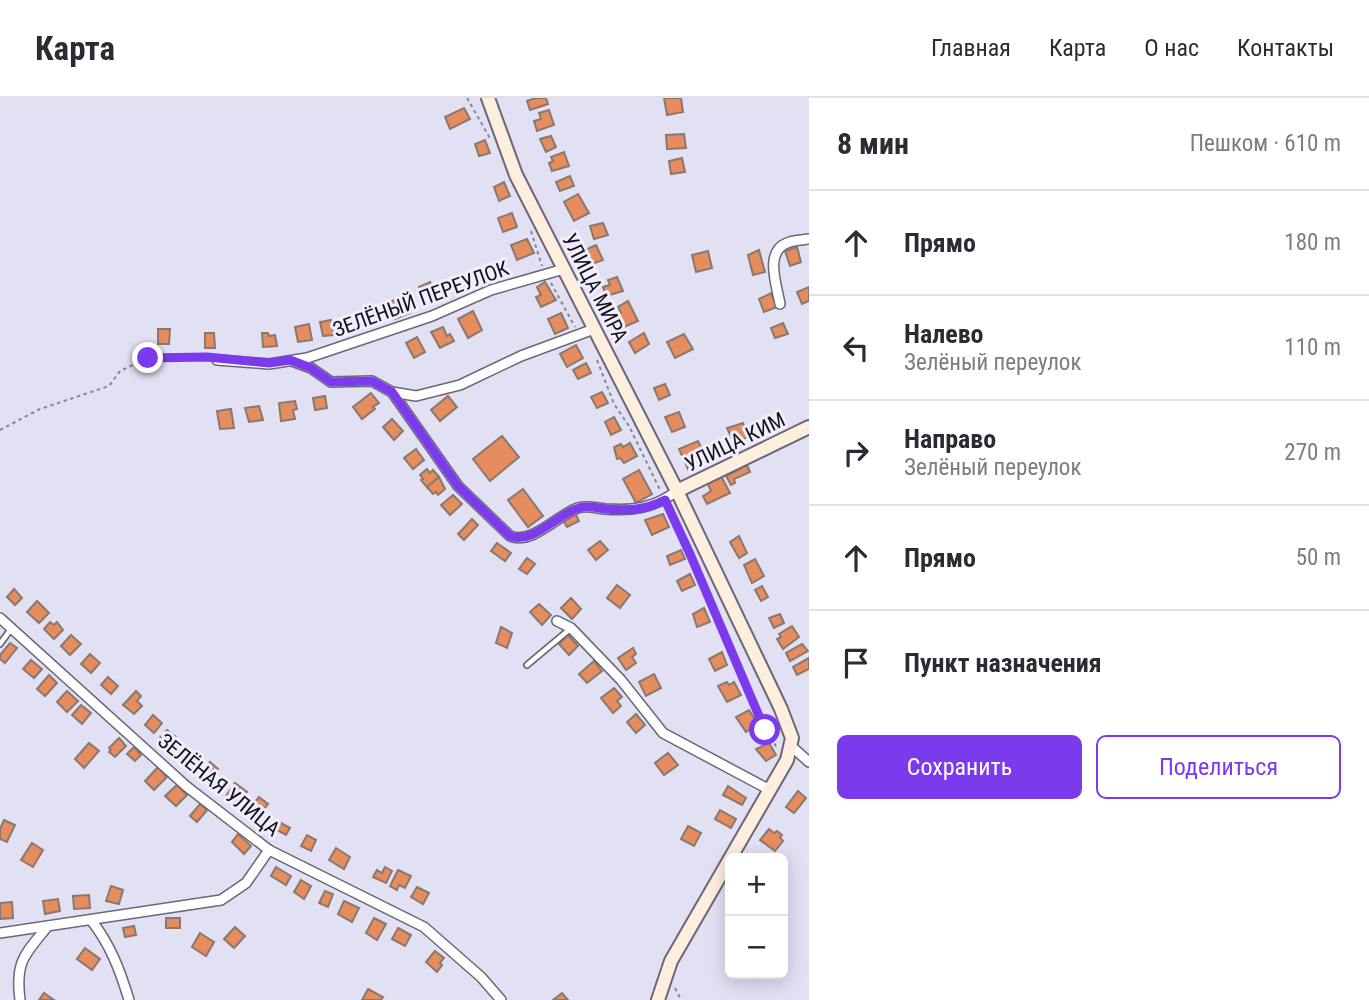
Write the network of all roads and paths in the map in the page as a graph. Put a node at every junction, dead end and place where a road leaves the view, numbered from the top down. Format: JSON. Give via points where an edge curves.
{"nodes":[{"id":1,"x":467,"y":98,"type":"edge"},
{"id":2,"x":488,"y":98,"type":"edge"},
{"id":3,"x":494,"y":145,"type":"dead end"},
{"id":4,"x":530,"y":228,"type":"dead end"},
{"id":5,"x":809,"y":239,"type":"edge"},
{"id":6,"x":564,"y":269,"type":"junction"},
{"id":7,"x":545,"y":274,"type":"junction"},
{"id":8,"x":780,"y":304,"type":"dead end"},
{"id":9,"x":594,"y":329,"type":"junction"},
{"id":10,"x":579,"y":333,"type":"junction"},
{"id":11,"x":594,"y":353,"type":"dead end"},
{"id":12,"x":217,"y":360,"type":"joint"},
{"id":13,"x":290,"y":360,"type":"junction"},
{"id":14,"x":392,"y":392,"type":"junction"},
{"id":15,"x":809,"y":427,"type":"edge"},
{"id":16,"x":0,"y":430,"type":"edge"},
{"id":17,"x":677,"y":491,"type":"junction"},
{"id":18,"x":665,"y":500,"type":"junction"},
{"id":19,"x":0,"y":618,"type":"edge"},
{"id":20,"x":557,"y":621,"type":"dead end"},
{"id":21,"x":572,"y":628,"type":"junction"},
{"id":22,"x":12,"y":629,"type":"junction"},
{"id":23,"x":0,"y":644,"type":"edge"},
{"id":24,"x":527,"y":664,"type":"dead end"},
{"id":25,"x":791,"y":742,"type":"junction"},
{"id":26,"x":787,"y":760,"type":"junction"},
{"id":27,"x":809,"y":762,"type":"edge"},
{"id":28,"x":770,"y":790,"type":"junction"},
{"id":29,"x":270,"y":849,"type":"junction"},
{"id":30,"x":91,"y":920,"type":"junction"},
{"id":31,"x":48,"y":926,"type":"junction"},
{"id":32,"x":0,"y":933,"type":"edge"},
{"id":33,"x":20,"y":1000,"type":"edge"},
{"id":34,"x":129,"y":1000,"type":"edge"},
{"id":35,"x":501,"y":1000,"type":"edge"},
{"id":36,"x":658,"y":1000,"type":"edge"}],
"edges":[{"from":1,"to":3,"type":"path"},
{"from":2,"to":6,"type":"street","name":"УЛИЦА МИРА","via":[[516,175]]},
{"from":4,"to":7,"type":"path"},
{"from":5,"to":8,"type":"street","via":[[776,250],[773,263]]},
{"from":6,"to":7,"type":"street","name":"ЗЕЛЁНЫЙ ПЕРЕУЛОК"},
{"from":6,"to":9,"type":"street","name":"УЛИЦА МИРА"},
{"from":7,"to":10,"type":"path"},
{"from":7,"to":13,"type":"street","name":"ЗЕЛЁНЫЙ ПЕРЕУЛОК","via":[[491,290],[432,316]]},
{"from":9,"to":10,"type":"street","name":"ЗЕЛЁНЫЙ ПЕРЕУЛОК"},
{"from":9,"to":17,"type":"street","name":"УЛИЦА МИРА"},
{"from":10,"to":14,"type":"street","name":"ЗЕЛЁНЫЙ ПЕРЕУЛОК","via":[[460,385],[416,396]]},
{"from":11,"to":18,"type":"path","via":[[614,404]]},
{"from":12,"to":13,"type":"street","name":"ЗЕЛЁНЫЙ ПЕРЕУЛОК"},
{"from":12,"to":16,"type":"path","via":[[148,358],[120,371],[109,386],[40,409]]},
{"from":13,"to":14,"type":"street","name":"ЗЕЛЁНЫЙ ПЕРЕУЛОК","via":[[331,382],[372,381]]},
{"from":14,"to":18,"type":"street","via":[[458,486],[519,540],[582,506],[627,511]]},
{"from":15,"to":17,"type":"street","name":"УЛИЦА КИМ"},
{"from":17,"to":18,"type":"street"},
{"from":17,"to":25,"type":"street","name":"УЛИЦА МИРА","via":[[781,709]]},
{"from":18,"to":26,"type":"path","via":[[765,730]]},
{"from":19,"to":22,"type":"street","name":"ЗЕЛЁНАЯ УЛИЦА"},
{"from":20,"to":21,"type":"street"},
{"from":21,"to":24,"type":"lane"},
{"from":21,"to":28,"type":"street","via":[[663,733]]},
{"from":22,"to":23,"type":"lane"},
{"from":22,"to":29,"type":"street","name":"ЗЕЛЁНАЯ УЛИЦА","via":[[186,786]]},
{"from":25,"to":26,"type":"street"},
{"from":25,"to":27,"type":"street"},
{"from":26,"to":28,"type":"street"},
{"from":28,"to":36,"type":"street","via":[[671,961]]},
{"from":29,"to":30,"type":"street","via":[[246,883],[220,900]]},
{"from":29,"to":35,"type":"street","name":"ЗЕЛЁНАЯ УЛИЦА","via":[[424,927]]},
{"from":30,"to":31,"type":"street"},
{"from":30,"to":34,"type":"street","via":[[119,968]]},
{"from":31,"to":32,"type":"street"},
{"from":31,"to":33,"type":"street","via":[[21,960]]}]}
